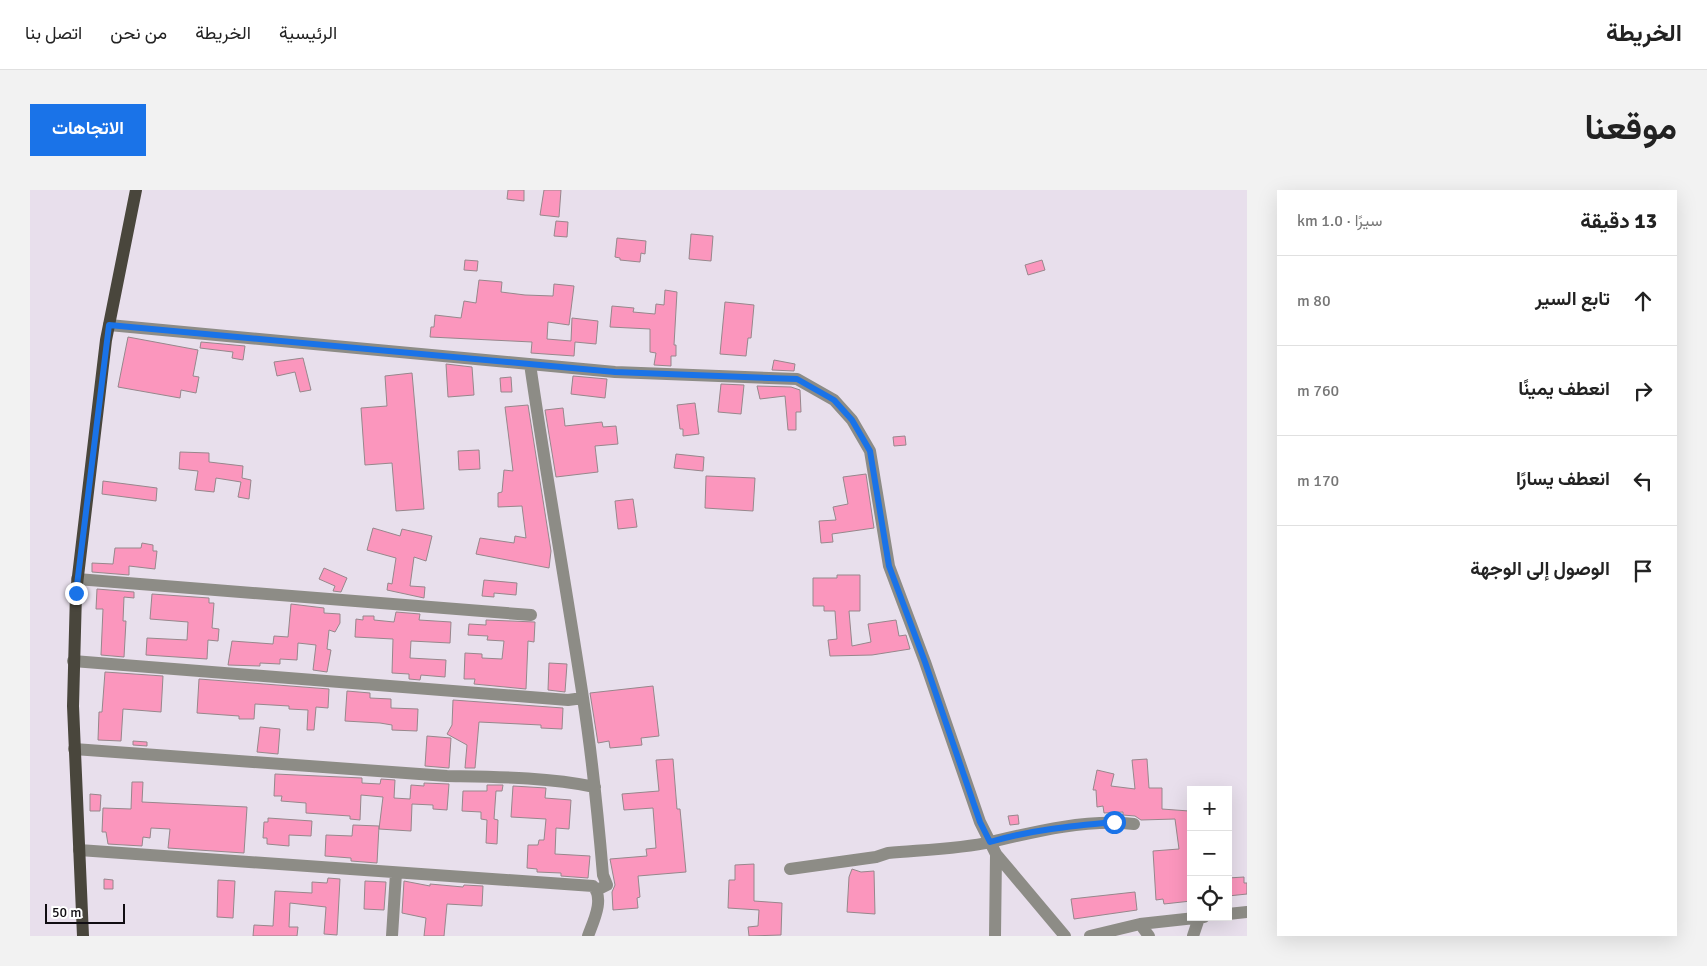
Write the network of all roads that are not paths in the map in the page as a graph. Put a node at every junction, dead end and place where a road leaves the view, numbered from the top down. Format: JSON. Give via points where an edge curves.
{"nodes":[{"id":1,"x":136,"y":190,"type":"edge"},
{"id":2,"x":109,"y":325,"type":"junction"},
{"id":3,"x":530,"y":364,"type":"junction"},
{"id":4,"x":77,"y":579,"type":"junction"},
{"id":5,"x":531,"y":615,"type":"dead end"},
{"id":6,"x":73,"y":661,"type":"junction"},
{"id":7,"x":583,"y":698,"type":"junction"},
{"id":8,"x":74,"y":749,"type":"junction"},
{"id":9,"x":595,"y":787,"type":"junction"},
{"id":10,"x":1134,"y":824,"type":"dead end"},
{"id":11,"x":990,"y":842,"type":"junction"},
{"id":12,"x":79,"y":850,"type":"junction"},
{"id":13,"x":996,"y":854,"type":"junction"},
{"id":14,"x":790,"y":868,"type":"dead end"},
{"id":15,"x":396,"y":872,"type":"junction"},
{"id":16,"x":597,"y":890,"type":"junction"},
{"id":17,"x":1247,"y":912,"type":"edge"},
{"id":18,"x":1232,"y":914,"type":"edge"},
{"id":19,"x":1187,"y":919,"type":"edge"},
{"id":20,"x":1198,"y":921,"type":"edge"},
{"id":21,"x":1140,"y":924,"type":"junction"},
{"id":22,"x":83,"y":936,"type":"edge"},
{"id":23,"x":392,"y":936,"type":"edge"},
{"id":24,"x":588,"y":936,"type":"edge"},
{"id":25,"x":995,"y":936,"type":"edge"},
{"id":26,"x":1065,"y":936,"type":"edge"},
{"id":27,"x":1090,"y":936,"type":"edge"},
{"id":28,"x":1149,"y":936,"type":"edge"},
{"id":29,"x":1193,"y":936,"type":"edge"}],
"edges":[{"from":1,"to":2,"type":"main road"},
{"from":2,"to":3,"type":"street"},
{"from":2,"to":4,"type":"main road"},
{"from":3,"to":7,"type":"street"},
{"from":3,"to":11,"type":"street","via":[[615,372],[797,379],[834,400],[852,420],[870,451],[889,566],[980,822]]},
{"from":4,"to":5,"type":"street"},
{"from":4,"to":6,"type":"main road"},
{"from":6,"to":7,"type":"street","via":[[568,700]]},
{"from":6,"to":8,"type":"main road"},
{"from":7,"to":9,"type":"street"},
{"from":8,"to":9,"type":"street","via":[[448,776],[509,777]]},
{"from":8,"to":12,"type":"main road"},
{"from":9,"to":16,"type":"street","via":[[606,885]]},
{"from":10,"to":11,"type":"street","via":[[1114,822],[1067,826]]},
{"from":11,"to":13,"type":"street"},
{"from":11,"to":14,"type":"street"},
{"from":12,"to":15,"type":"street"},
{"from":12,"to":22,"type":"main road"},
{"from":13,"to":25,"type":"street"},
{"from":13,"to":26,"type":"street"},
{"from":15,"to":16,"type":"street","via":[[594,886]]},
{"from":15,"to":23,"type":"street"},
{"from":16,"to":24,"type":"street","via":[[599,900]]},
{"from":17,"to":18,"type":"street"},
{"from":19,"to":21,"type":"street"},
{"from":20,"to":29,"type":"street"},
{"from":21,"to":27,"type":"street"},
{"from":21,"to":28,"type":"street"}]}
